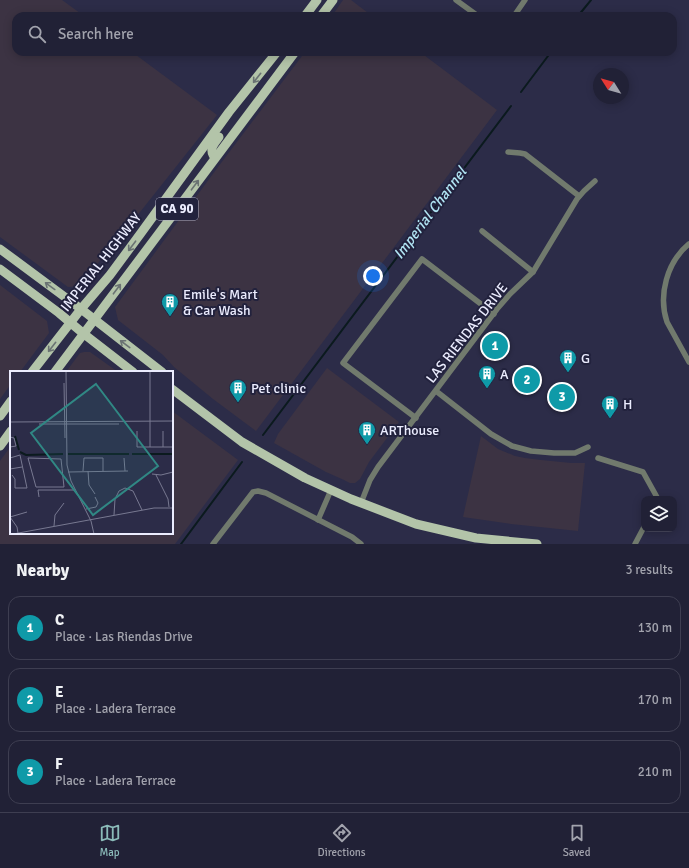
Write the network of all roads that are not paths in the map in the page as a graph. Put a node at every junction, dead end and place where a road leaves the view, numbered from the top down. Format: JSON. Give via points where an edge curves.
{"nodes":[{"id":1,"x":317,"y":0,"type":"edge"},
{"id":2,"x":333,"y":0,"type":"edge"},
{"id":3,"x":456,"y":0,"type":"edge"},
{"id":4,"x":526,"y":0,"type":"edge"},
{"id":5,"x":308,"y":12,"type":"edge"},
{"id":6,"x":324,"y":12,"type":"edge"},
{"id":7,"x":472,"y":12,"type":"edge"},
{"id":8,"x":517,"y":12,"type":"edge"},
{"id":9,"x":274,"y":56,"type":"edge"},
{"id":10,"x":291,"y":56,"type":"edge"},
{"id":11,"x":236,"y":103,"type":"junction"},
{"id":12,"x":508,"y":152,"type":"dead end"},
{"id":13,"x":215,"y":158,"type":"junction"},
{"id":14,"x":595,"y":181,"type":"dead end"},
{"id":15,"x":579,"y":196,"type":"junction"},
{"id":16,"x":482,"y":231,"type":"dead end"},
{"id":17,"x":689,"y":244,"type":"edge"},
{"id":18,"x":0,"y":249,"type":"edge"},
{"id":19,"x":0,"y":269,"type":"edge"},
{"id":20,"x":533,"y":272,"type":"junction"},
{"id":21,"x":81,"y":309,"type":"junction"},
{"id":22,"x":494,"y":314,"type":"junction"},
{"id":23,"x":94,"y":320,"type":"junction"},
{"id":24,"x":71,"y":323,"type":"junction"},
{"id":25,"x":84,"y":334,"type":"junction"},
{"id":26,"x":689,"y":362,"type":"edge"},
{"id":27,"x":33,"y":371,"type":"edge"},
{"id":28,"x":56,"y":371,"type":"edge"},
{"id":29,"x":132,"y":371,"type":"edge"},
{"id":30,"x":161,"y":371,"type":"edge"},
{"id":31,"x":173,"y":390,"type":"edge"},
{"id":32,"x":436,"y":391,"type":"junction"},
{"id":33,"x":10,"y":401,"type":"edge"},
{"id":34,"x":0,"y":416,"type":"edge"},
{"id":35,"x":416,"y":418,"type":"junction"},
{"id":36,"x":10,"y":432,"type":"edge"},
{"id":37,"x":0,"y":446,"type":"edge"},
{"id":38,"x":588,"y":447,"type":"dead end"},
{"id":39,"x":598,"y":458,"type":"dead end"},
{"id":40,"x":331,"y":490,"type":"junction"},
{"id":41,"x":656,"y":496,"type":"edge"},
{"id":42,"x":361,"y":503,"type":"junction"},
{"id":43,"x":318,"y":520,"type":"junction"},
{"id":44,"x":641,"y":532,"type":"edge"},
{"id":45,"x":480,"y":541,"type":"edge"},
{"id":46,"x":213,"y":544,"type":"edge"},
{"id":47,"x":361,"y":544,"type":"edge"},
{"id":48,"x":537,"y":544,"type":"edge"},
{"id":49,"x":635,"y":544,"type":"edge"}],
"edges":[{"from":1,"to":5,"type":"main road"},
{"from":2,"to":6,"type":"main road"},
{"from":3,"to":7,"type":"street"},
{"from":4,"to":8,"type":"street"},
{"from":9,"to":11,"type":"main road","name":"IMPERIAL HIGHWAY","number":"CA 90","one_way":true},
{"from":10,"to":13,"type":"main road","name":"IMPERIAL HIGHWAY","number":"CA 90"},
{"from":11,"to":13,"type":"main road","via":[[236,113],[212,146],[211,152]]},
{"from":11,"to":21,"type":"main road","name":"IMPERIAL HIGHWAY","number":"CA 90","one_way":true,"via":[[110,275]]},
{"from":12,"to":15,"type":"street","via":[[525,154]]},
{"from":23,"to":13,"type":"main road","name":"IMPERIAL HIGHWAY","number":"CA 90","one_way":true},
{"from":14,"to":15,"type":"street","name":"LAS RIENDAS DRIVE"},
{"from":15,"to":20,"type":"street","name":"LAS RIENDAS DRIVE"},
{"from":16,"to":20,"type":"street"},
{"from":17,"to":26,"type":"street","via":[[671,265],[663,303],[667,322]]},
{"from":21,"to":18,"type":"main road","one_way":true},
{"from":19,"to":24,"type":"main road"},
{"from":20,"to":22,"type":"street","name":"LAS RIENDAS DRIVE"},
{"from":21,"to":23,"type":"main road"},
{"from":21,"to":24,"type":"main road","name":"IMPERIAL HIGHWAY","number":"CA 90"},
{"from":22,"to":32,"type":"street","name":"LAS RIENDAS DRIVE"},
{"from":22,"to":35,"type":"street","via":[[422,259],[343,363]]},
{"from":23,"to":25,"type":"main road","name":"IMPERIAL HIGHWAY","number":"CA 90"},
{"from":30,"to":23,"type":"main road","one_way":true},
{"from":24,"to":25,"type":"main road"},
{"from":24,"to":27,"type":"main road","name":"IMPERIAL HIGHWAY","number":"CA 90","one_way":true},
{"from":25,"to":28,"type":"main road","name":"IMPERIAL HIGHWAY","number":"CA 90"},
{"from":25,"to":29,"type":"main road"},
{"from":31,"to":40,"type":"main road","via":[[242,442]]},
{"from":32,"to":35,"type":"street","name":"LAS RIENDAS DRIVE"},
{"from":32,"to":38,"type":"street","via":[[491,434],[512,446],[531,451],[559,453],[575,453]]},
{"from":33,"to":34,"type":"main road"},
{"from":35,"to":42,"type":"street","name":"LAS RIENDAS DRIVE","via":[[378,467]]},
{"from":36,"to":37,"type":"main road"},
{"from":39,"to":41,"type":"street","via":[[643,472]]},
{"from":40,"to":42,"type":"main road"},
{"from":40,"to":43,"type":"street"},
{"from":42,"to":45,"type":"main road","via":[[397,518]]},
{"from":43,"to":46,"type":"street","via":[[264,492],[253,492]]},
{"from":43,"to":47,"type":"street"},
{"from":44,"to":49,"type":"street"},
{"from":45,"to":48,"type":"main road"}]}
